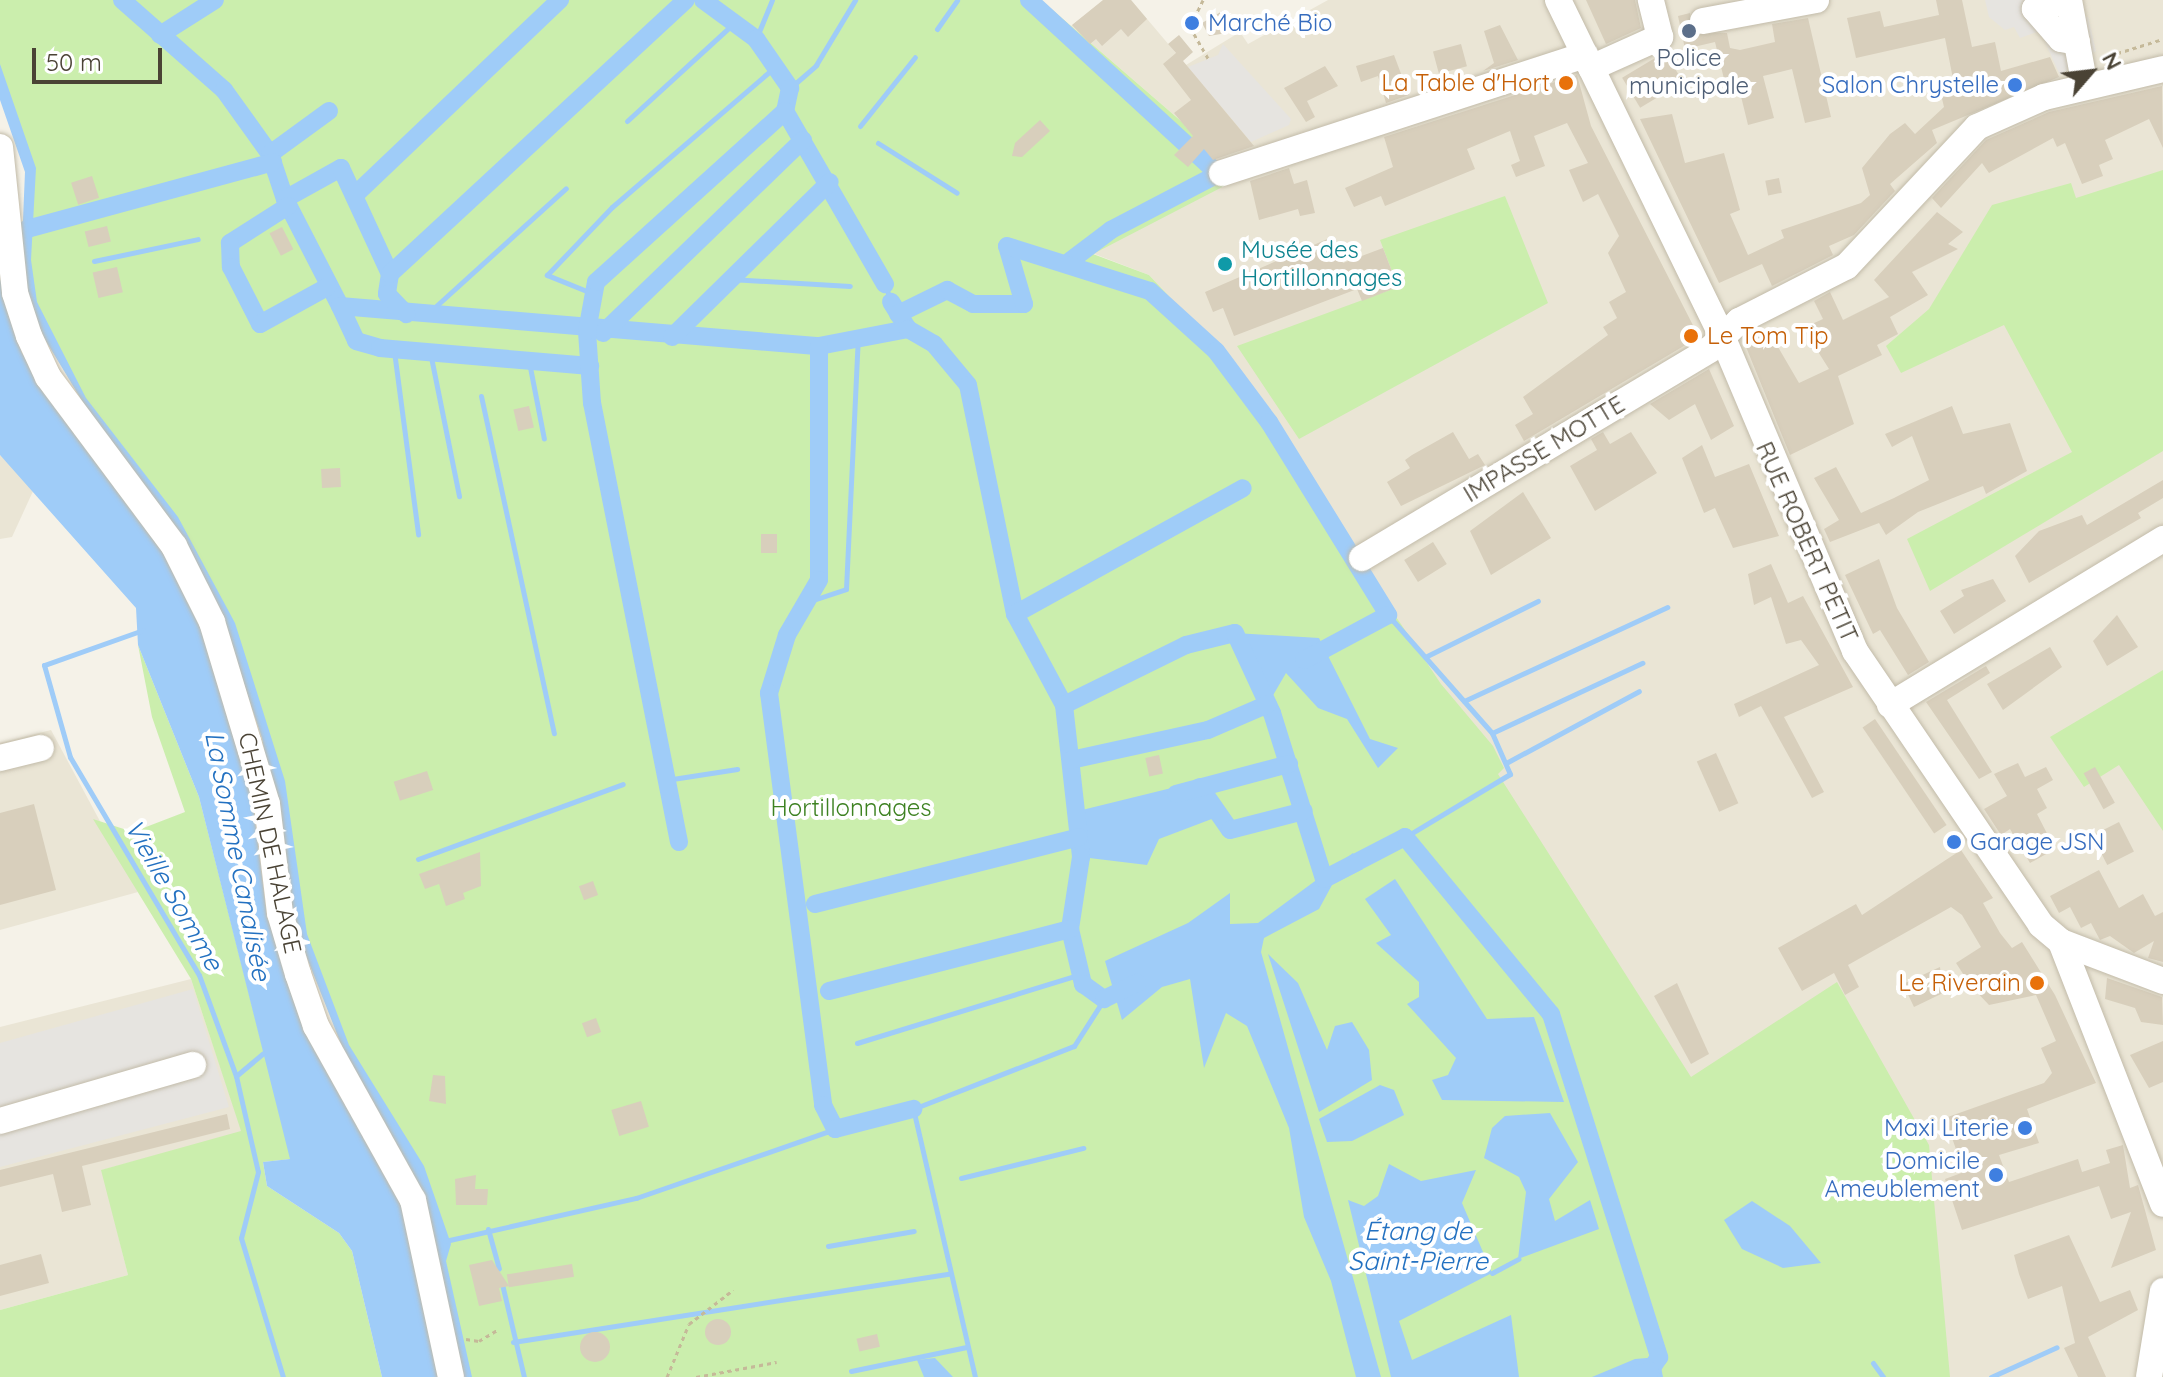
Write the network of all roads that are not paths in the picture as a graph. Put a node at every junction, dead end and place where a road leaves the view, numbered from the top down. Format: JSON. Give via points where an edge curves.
{"nodes":[{"id":1,"x":1558,"y":0,"type":"edge"},
{"id":2,"x":1651,"y":0,"type":"edge"},
{"id":3,"x":1816,"y":0,"type":"edge"},
{"id":4,"x":2029,"y":4,"type":"edge"},
{"id":5,"x":1703,"y":21,"type":"dead end"},
{"id":6,"x":1588,"y":62,"type":"junction"},
{"id":7,"x":2081,"y":64,"type":"junction"},
{"id":8,"x":2163,"y":69,"type":"edge"},
{"id":9,"x":0,"y":147,"type":"edge"},
{"id":10,"x":1222,"y":173,"type":"dead end"},
{"id":11,"x":1722,"y":336,"type":"junction"},
{"id":12,"x":2163,"y":539,"type":"edge"},
{"id":13,"x":1362,"y":558,"type":"dead end"},
{"id":14,"x":1890,"y":705,"type":"junction"},
{"id":15,"x":41,"y":748,"type":"dead end"},
{"id":16,"x":0,"y":758,"type":"edge"},
{"id":17,"x":2061,"y":942,"type":"junction"},
{"id":18,"x":2163,"y":981,"type":"edge"},
{"id":19,"x":193,"y":1065,"type":"dead end"},
{"id":20,"x":0,"y":1121,"type":"edge"},
{"id":21,"x":2163,"y":1204,"type":"edge"},
{"id":22,"x":2163,"y":1291,"type":"edge"},
{"id":23,"x":451,"y":1377,"type":"edge"},
{"id":24,"x":2149,"y":1377,"type":"edge"}],
"edges":[{"from":1,"to":6,"type":"street","name":"RUE ROBERT PETIT"},
{"from":2,"to":6,"type":"street","via":[[1660,37]]},
{"from":3,"to":5,"type":"street"},
{"from":4,"to":7,"type":"street","via":[[2069,0]]},
{"from":6,"to":10,"type":"street"},
{"from":6,"to":11,"type":"street","name":"RUE ROBERT PETIT"},
{"from":7,"to":8,"type":"street","name":"IMPASSE MOTTE"},
{"from":7,"to":11,"type":"street","name":"IMPASSE MOTTE","via":[[1977,127],[1847,266],[1739,321]]},
{"from":9,"to":23,"type":"street","name":"CHEMIN DE HALAGE","via":[[15,293],[29,336],[48,377],[174,546],[212,622],[267,804],[280,913],[298,974],[316,1026],[413,1200]]},
{"from":11,"to":13,"type":"street","name":"IMPASSE MOTTE"},
{"from":11,"to":14,"type":"street","name":"RUE ROBERT PETIT","via":[[1830,601]]},
{"from":12,"to":14,"type":"street"},
{"from":14,"to":17,"type":"street","name":"RUE ROBERT PETIT","via":[[2017,896]]},
{"from":15,"to":16,"type":"street"},
{"from":17,"to":18,"type":"street"},
{"from":17,"to":21,"type":"street"},
{"from":19,"to":20,"type":"street"},
{"from":22,"to":24,"type":"street"}]}
